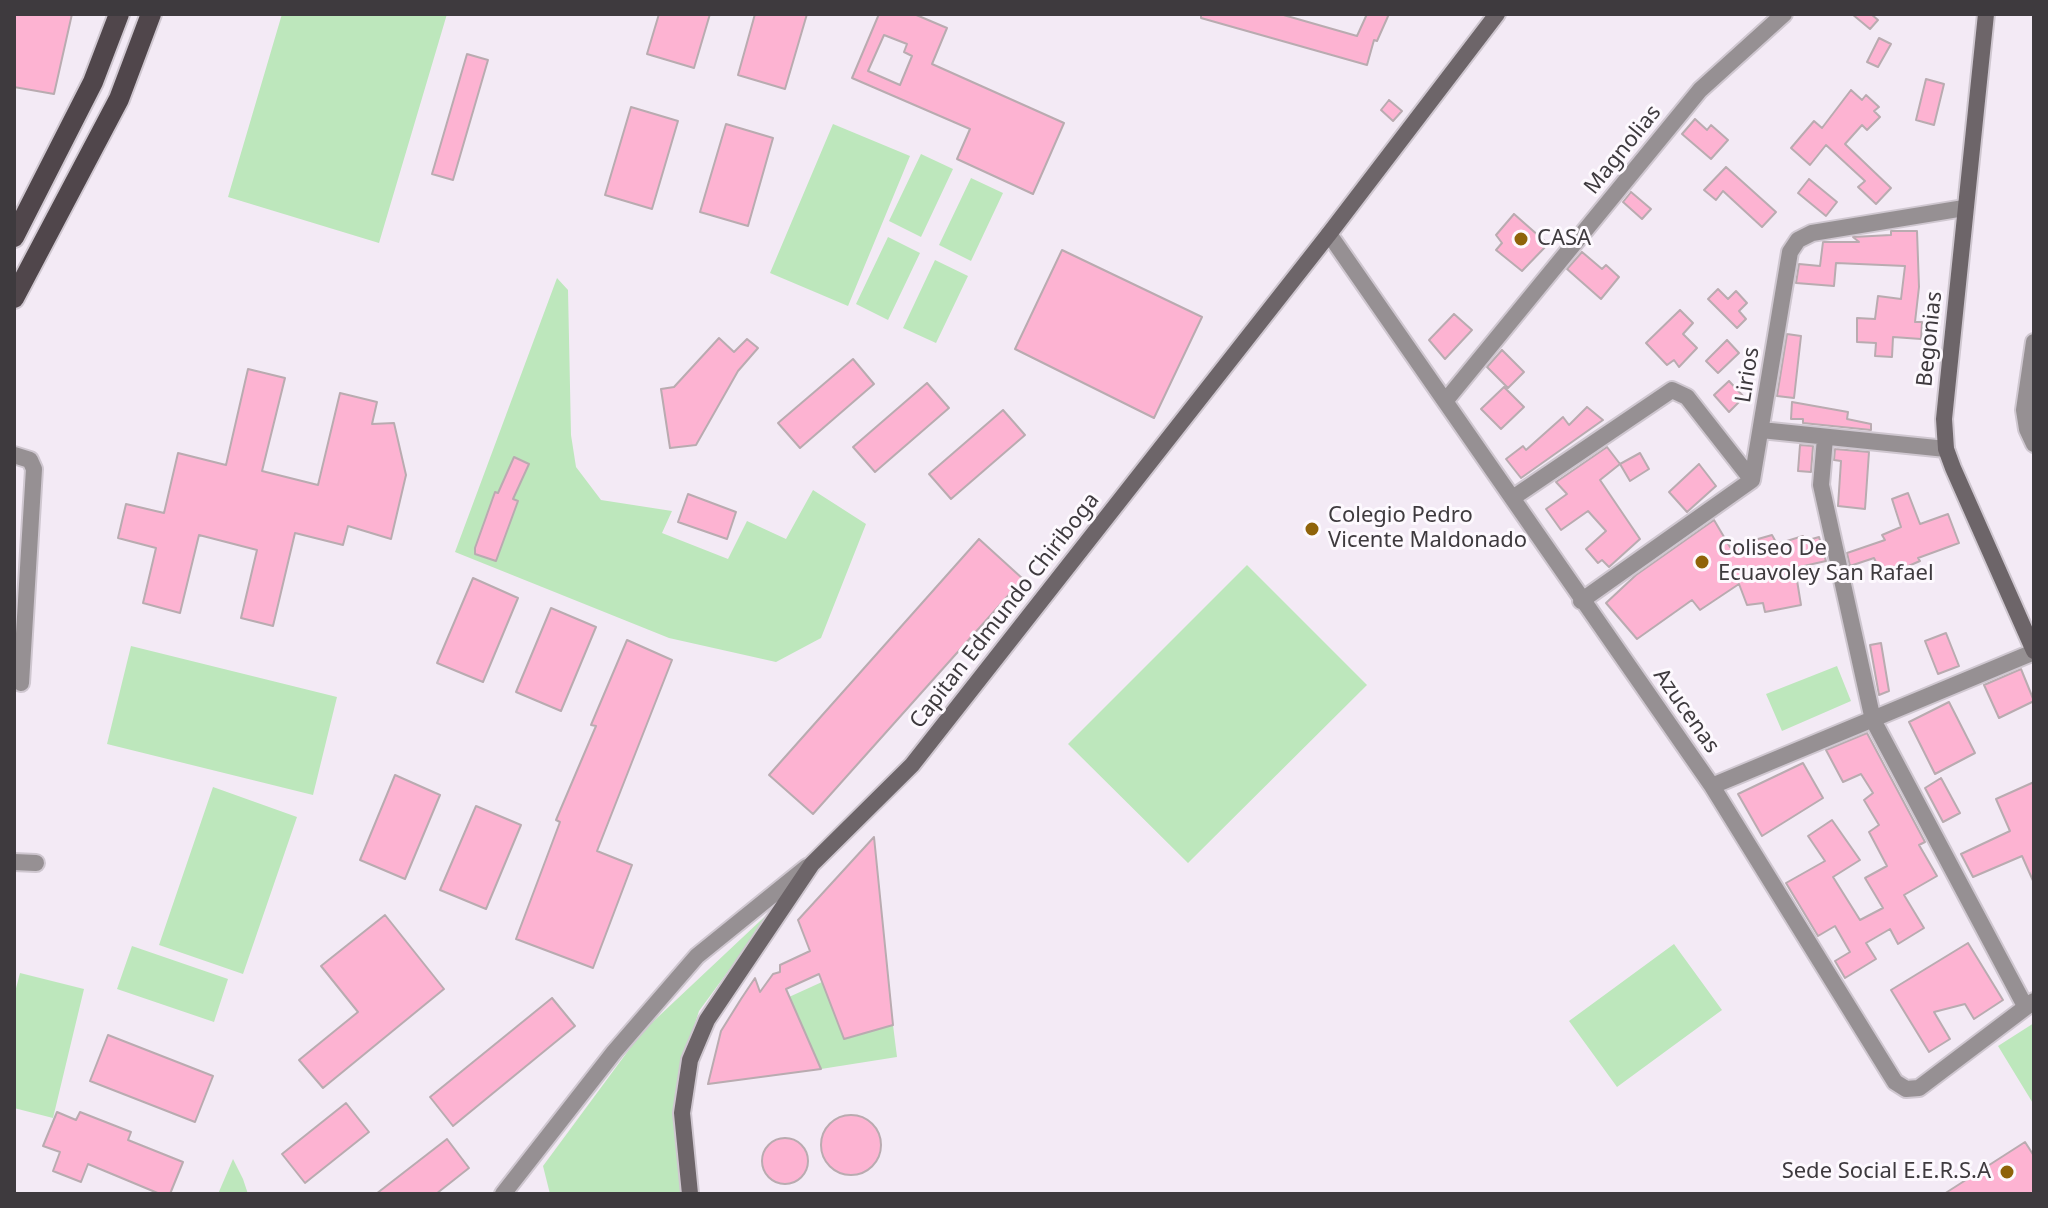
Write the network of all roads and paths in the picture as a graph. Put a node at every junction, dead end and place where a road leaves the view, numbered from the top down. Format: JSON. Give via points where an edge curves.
{"nodes":[{"id":1,"x":119,"y":14,"type":"edge"},
{"id":2,"x":151,"y":14,"type":"edge"},
{"id":3,"x":1497,"y":14,"type":"edge"},
{"id":4,"x":1784,"y":14,"type":"edge"},
{"id":5,"x":1986,"y":14,"type":"edge"},
{"id":6,"x":1964,"y":208,"type":"junction"},
{"id":7,"x":1329,"y":234,"type":"junction"},
{"id":8,"x":14,"y":237,"type":"edge"},
{"id":9,"x":14,"y":298,"type":"edge"},
{"id":10,"x":2034,"y":342,"type":"edge"},
{"id":11,"x":1447,"y":399,"type":"junction"},
{"id":12,"x":1761,"y":430,"type":"junction"},
{"id":13,"x":2032,"y":433,"type":"edge"},
{"id":14,"x":1825,"y":438,"type":"junction"},
{"id":15,"x":1946,"y":449,"type":"junction"},
{"id":16,"x":14,"y":455,"type":"edge"},
{"id":17,"x":1752,"y":480,"type":"junction"},
{"id":18,"x":1514,"y":497,"type":"junction"},
{"id":19,"x":1581,"y":601,"type":"junction"},
{"id":20,"x":19,"y":619,"type":"edge"},
{"id":21,"x":2034,"y":651,"type":"edge"},
{"id":22,"x":21,"y":683,"type":"dead end"},
{"id":23,"x":1873,"y":720,"type":"junction"},
{"id":24,"x":1712,"y":786,"type":"junction"},
{"id":25,"x":14,"y":862,"type":"edge"},
{"id":26,"x":36,"y":863,"type":"dead end"},
{"id":27,"x":812,"y":864,"type":"junction"},
{"id":28,"x":2030,"y":1004,"type":"edge"},
{"id":29,"x":515,"y":1187,"type":"edge"},
{"id":30,"x":503,"y":1194,"type":"edge"},
{"id":31,"x":690,"y":1194,"type":"edge"}],
"edges":[{"from":1,"to":8,"type":"main road","via":[[93,82]]},
{"from":2,"to":9,"type":"main road","via":[[119,99]]},
{"from":3,"to":7,"type":"street","name":"Capitan Edmundo Chiriboga"},
{"from":4,"to":11,"type":"street","name":"Magnolias","via":[[1700,90]]},
{"from":5,"to":6,"type":"street","name":"Begonias"},
{"from":6,"to":12,"type":"street","name":"Lirios","via":[[1812,233],[1798,240],[1790,252]]},
{"from":6,"to":15,"type":"street","name":"Begonias","via":[[1944,419]]},
{"from":7,"to":11,"type":"street","name":"Azucenas"},
{"from":7,"to":27,"type":"street","name":"Capitan Edmundo Chiriboga","via":[[912,765]]},
{"from":10,"to":13,"type":"street","via":[[2024,410]]},
{"from":11,"to":18,"type":"street","name":"Azucenas"},
{"from":12,"to":14,"type":"street"},
{"from":12,"to":17,"type":"street","name":"Lirios"},
{"from":14,"to":15,"type":"street"},
{"from":14,"to":23,"type":"street","via":[[1821,485]]},
{"from":15,"to":21,"type":"street","name":"Begonias"},
{"from":16,"to":20,"type":"street","via":[[30,460],[34,469]]},
{"from":17,"to":18,"type":"street","via":[[1687,397],[1672,390]]},
{"from":17,"to":19,"type":"street"},
{"from":18,"to":19,"type":"street","name":"Azucenas"},
{"from":19,"to":24,"type":"street","name":"Azucenas"},
{"from":20,"to":22,"type":"street"},
{"from":21,"to":23,"type":"street"},
{"from":23,"to":24,"type":"street"},
{"from":23,"to":28,"type":"street"},
{"from":24,"to":28,"type":"street","name":"Azucenas","via":[[1895,1082],[1906,1089],[1919,1088]]},
{"from":25,"to":26,"type":"street"},
{"from":27,"to":29,"type":"street","name":"Capitan Edmundo Chiriboga","via":[[697,956],[614,1052]]},
{"from":27,"to":31,"type":"street","via":[[707,1020],[690,1060],[682,1113]]},
{"from":29,"to":30,"type":"street","name":"Capitan Edmundo Chiriboga"}]}
